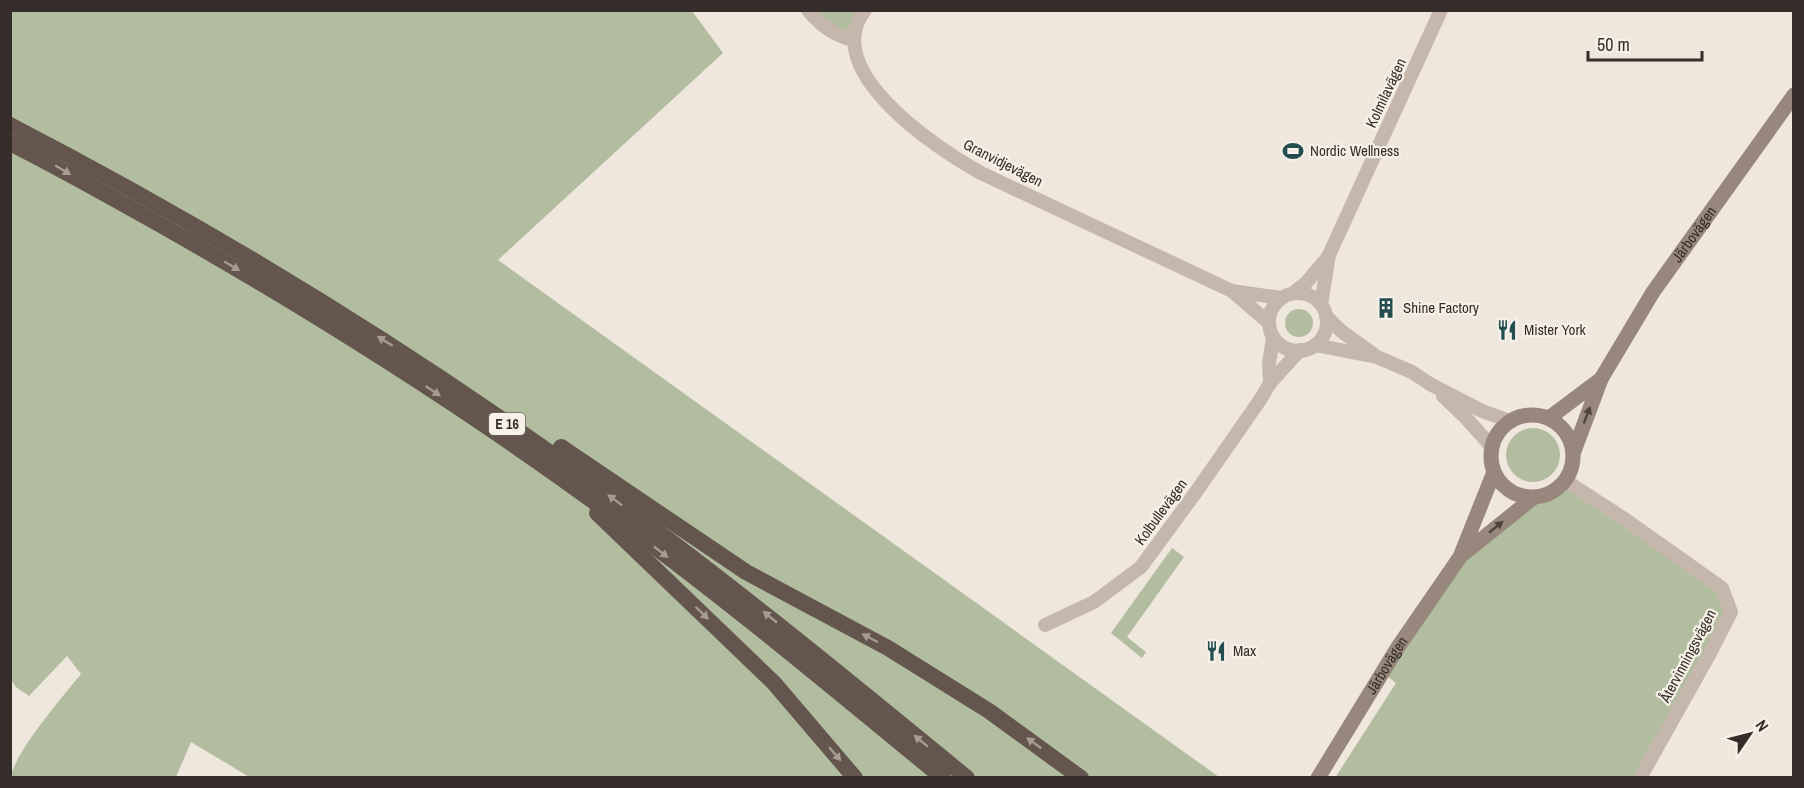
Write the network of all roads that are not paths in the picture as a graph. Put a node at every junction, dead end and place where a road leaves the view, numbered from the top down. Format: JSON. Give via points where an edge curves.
{"nodes":[{"id":1,"x":808,"y":10,"type":"edge"},
{"id":2,"x":866,"y":10,"type":"edge"},
{"id":3,"x":1441,"y":10,"type":"edge"},
{"id":4,"x":854,"y":40,"type":"junction"},
{"id":5,"x":1794,"y":95,"type":"edge"},
{"id":6,"x":10,"y":125,"type":"edge"},
{"id":7,"x":10,"y":143,"type":"edge"},
{"id":8,"x":1329,"y":255,"type":"junction"},
{"id":9,"x":1232,"y":291,"type":"junction"},
{"id":10,"x":1287,"y":295,"type":"junction"},
{"id":11,"x":1324,"y":310,"type":"junction"},
{"id":12,"x":1269,"y":323,"type":"junction"},
{"id":13,"x":1274,"y":337,"type":"junction"},
{"id":14,"x":1315,"y":345,"type":"junction"},
{"id":15,"x":1300,"y":350,"type":"junction"},
{"id":16,"x":1377,"y":357,"type":"junction"},
{"id":17,"x":414,"y":359,"type":"junction"},
{"id":18,"x":1601,"y":379,"type":"junction"},
{"id":19,"x":1270,"y":383,"type":"junction"},
{"id":20,"x":1430,"y":384,"type":"junction"},
{"id":21,"x":1549,"y":418,"type":"junction"},
{"id":22,"x":1510,"y":421,"type":"junction"},
{"id":23,"x":1492,"y":447,"type":"junction"},
{"id":24,"x":1574,"y":452,"type":"junction"},
{"id":25,"x":1494,"y":472,"type":"junction"},
{"id":26,"x":1566,"y":481,"type":"junction"},
{"id":27,"x":570,"y":484,"type":"junction"},
{"id":28,"x":1533,"y":498,"type":"junction"},
{"id":29,"x":1460,"y":557,"type":"junction"},
{"id":30,"x":1045,"y":625,"type":"dead end"},
{"id":31,"x":855,"y":777,"type":"edge"},
{"id":32,"x":944,"y":777,"type":"edge"},
{"id":33,"x":967,"y":777,"type":"edge"},
{"id":34,"x":1081,"y":777,"type":"edge"},
{"id":35,"x":1318,"y":777,"type":"edge"},
{"id":36,"x":1640,"y":777,"type":"edge"}],
"edges":[{"from":1,"to":4,"type":"street","via":[[837,36]]},
{"from":2,"to":4,"type":"street","via":[[858,20]]},
{"from":3,"to":8,"type":"street","name":"Kolmilavägen"},
{"from":4,"to":9,"type":"street","name":"Granvidjevägen","via":[[856,58],[873,85],[903,118],[945,152],[981,173]]},
{"from":5,"to":18,"type":"main road","name":"Järbovägen","via":[[1653,292]]},
{"from":17,"to":6,"type":"highway","number":"E 16","one_way":true,"via":[[253,259]]},
{"from":7,"to":27,"type":"highway","number":"E 16","one_way":true,"via":[[246,273],[406,373]]},
{"from":8,"to":10,"type":"street","name":"Kolmilavägen","via":[[1306,283]]},
{"from":8,"to":11,"type":"street","name":"Kolmilavägen"},
{"from":9,"to":10,"type":"street","name":"Granvidjevägen"},
{"from":9,"to":12,"type":"street","name":"Granvidjevägen"},
{"from":10,"to":11,"type":"street","via":[[1308,294]]},
{"from":10,"to":12,"type":"street","via":[[1272,309]]},
{"from":11,"to":14,"type":"street","via":[[1325,332]]},
{"from":11,"to":16,"type":"street","via":[[1341,331]]},
{"from":12,"to":13,"type":"street"},
{"from":13,"to":15,"type":"street","via":[[1285,348]]},
{"from":13,"to":19,"type":"street"},
{"from":14,"to":15,"type":"street"},
{"from":14,"to":16,"type":"street"},
{"from":15,"to":19,"type":"street","name":"Kolbullevägen"},
{"from":16,"to":20,"type":"street"},
{"from":33,"to":17,"type":"highway","number":"E 16","one_way":true,"via":[[759,608],[577,472]]},
{"from":34,"to":17,"type":"highway","one_way":true,"via":[[989,711],[888,648],[746,572],[483,394]]},
{"from":18,"to":21,"type":"main road","name":"Järbovägen"},
{"from":24,"to":18,"type":"main road","name":"Järbovägen","one_way":true},
{"from":19,"to":30,"type":"street","name":"Kolbullevägen","via":[[1140,567],[1094,602]]},
{"from":20,"to":22,"type":"street"},
{"from":20,"to":23,"type":"street"},
{"from":21,"to":22,"type":"main road","via":[[1529,415]]},
{"from":21,"to":24,"type":"main road","via":[[1568,435]]},
{"from":22,"to":23,"type":"main road","via":[[1495,436]]},
{"from":23,"to":25,"type":"main road"},
{"from":24,"to":26,"type":"main road"},
{"from":25,"to":28,"type":"main road","via":[[1508,490]]},
{"from":25,"to":29,"type":"main road","name":"Järbovägen"},
{"from":26,"to":28,"type":"main road","via":[[1556,491]]},
{"from":26,"to":36,"type":"street","name":"Återvinningsvägen","via":[[1680,556],[1722,588],[1728,598],[1731,612],[1710,655]]},
{"from":27,"to":31,"type":"highway","one_way":true,"via":[[774,683]]},
{"from":27,"to":32,"type":"highway","number":"E 16","one_way":true,"via":[[749,620]]},
{"from":29,"to":28,"type":"main road","name":"Järbovägen","one_way":true},
{"from":29,"to":35,"type":"main road","name":"Järbovägen","via":[[1398,647]]}]}
